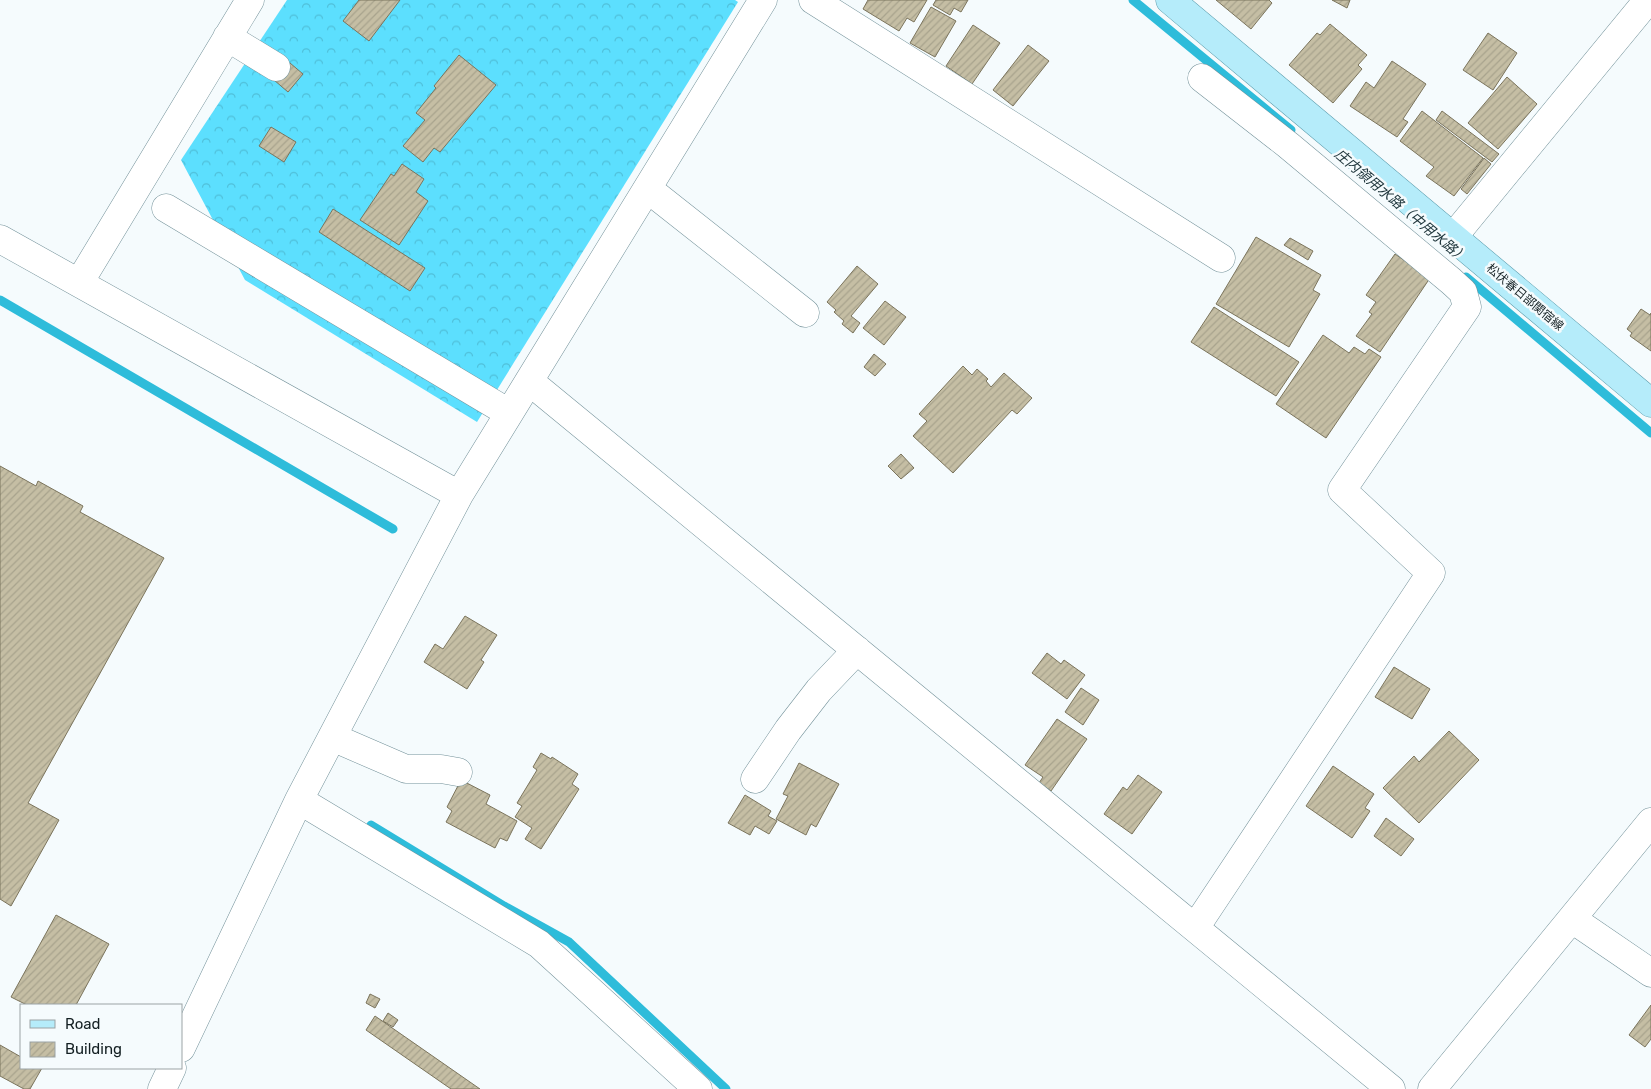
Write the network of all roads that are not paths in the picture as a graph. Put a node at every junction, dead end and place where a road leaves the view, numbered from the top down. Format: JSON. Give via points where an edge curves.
{"nodes":[{"id":1,"x":250,"y":0,"type":"edge"},
{"id":2,"x":764,"y":0,"type":"edge"},
{"id":3,"x":813,"y":0,"type":"edge"},
{"id":4,"x":1170,"y":0,"type":"edge"},
{"id":5,"x":1648,"y":0,"type":"edge"},
{"id":6,"x":227,"y":37,"type":"junction"},
{"id":7,"x":276,"y":67,"type":"dead end"},
{"id":8,"x":1202,"y":78,"type":"dead end"},
{"id":9,"x":648,"y":189,"type":"junction"},
{"id":10,"x":1415,"y":205,"type":"junction"},
{"id":11,"x":166,"y":208,"type":"dead end"},
{"id":12,"x":1394,"y":233,"type":"junction"},
{"id":13,"x":1453,"y":237,"type":"junction"},
{"id":14,"x":0,"y":239,"type":"edge"},
{"id":15,"x":1221,"y":258,"type":"dead end"},
{"id":16,"x":79,"y":283,"type":"junction"},
{"id":17,"x":806,"y":313,"type":"dead end"},
{"id":18,"x":529,"y":382,"type":"junction"},
{"id":19,"x":1651,"y":403,"type":"edge"},
{"id":20,"x":509,"y":414,"type":"junction"},
{"id":21,"x":459,"y":495,"type":"junction"},
{"id":22,"x":857,"y":650,"type":"junction"},
{"id":23,"x":332,"y":737,"type":"junction"},
{"id":24,"x":458,"y":772,"type":"dead end"},
{"id":25,"x":756,"y":779,"type":"dead end"},
{"id":26,"x":299,"y":800,"type":"junction"},
{"id":27,"x":1651,"y":822,"type":"edge"},
{"id":28,"x":1572,"y":919,"type":"junction"},
{"id":29,"x":1195,"y":928,"type":"junction"},
{"id":30,"x":1651,"y":973,"type":"edge"},
{"id":31,"x":182,"y":1046,"type":"edge"},
{"id":32,"x":172,"y":1069,"type":"edge"},
{"id":33,"x":162,"y":1089,"type":"edge"},
{"id":34,"x":698,"y":1089,"type":"edge"},
{"id":35,"x":1391,"y":1089,"type":"edge"},
{"id":36,"x":1432,"y":1089,"type":"edge"}],
"edges":[{"from":1,"to":6,"type":"street"},
{"from":2,"to":9,"type":"street"},
{"from":3,"to":15,"type":"street"},
{"from":4,"to":10,"type":"main road","name":"松伏春日部関宿線"},
{"from":5,"to":13,"type":"street"},
{"from":6,"to":7,"type":"street"},
{"from":6,"to":16,"type":"street"},
{"from":8,"to":12,"type":"street"},
{"from":9,"to":17,"type":"street"},
{"from":9,"to":18,"type":"street"},
{"from":10,"to":12,"type":"street"},
{"from":10,"to":13,"type":"main road","name":"松伏春日部関宿線"},
{"from":11,"to":20,"type":"street"},
{"from":12,"to":29,"type":"street","via":[[1463,292],[1467,307],[1342,490],[1431,573]]},
{"from":13,"to":19,"type":"main road","name":"松伏春日部関宿線"},
{"from":14,"to":16,"type":"street"},
{"from":16,"to":21,"type":"street"},
{"from":18,"to":20,"type":"street"},
{"from":18,"to":22,"type":"street"},
{"from":20,"to":21,"type":"street"},
{"from":21,"to":23,"type":"street"},
{"from":22,"to":25,"type":"street","via":[[819,690]]},
{"from":22,"to":29,"type":"street"},
{"from":23,"to":24,"type":"street","via":[[406,769]]},
{"from":23,"to":26,"type":"street"},
{"from":26,"to":31,"type":"street"},
{"from":26,"to":34,"type":"street","via":[[539,944]]},
{"from":27,"to":28,"type":"street"},
{"from":28,"to":30,"type":"street"},
{"from":28,"to":36,"type":"street"},
{"from":29,"to":35,"type":"street"},
{"from":32,"to":33,"type":"street"}]}
